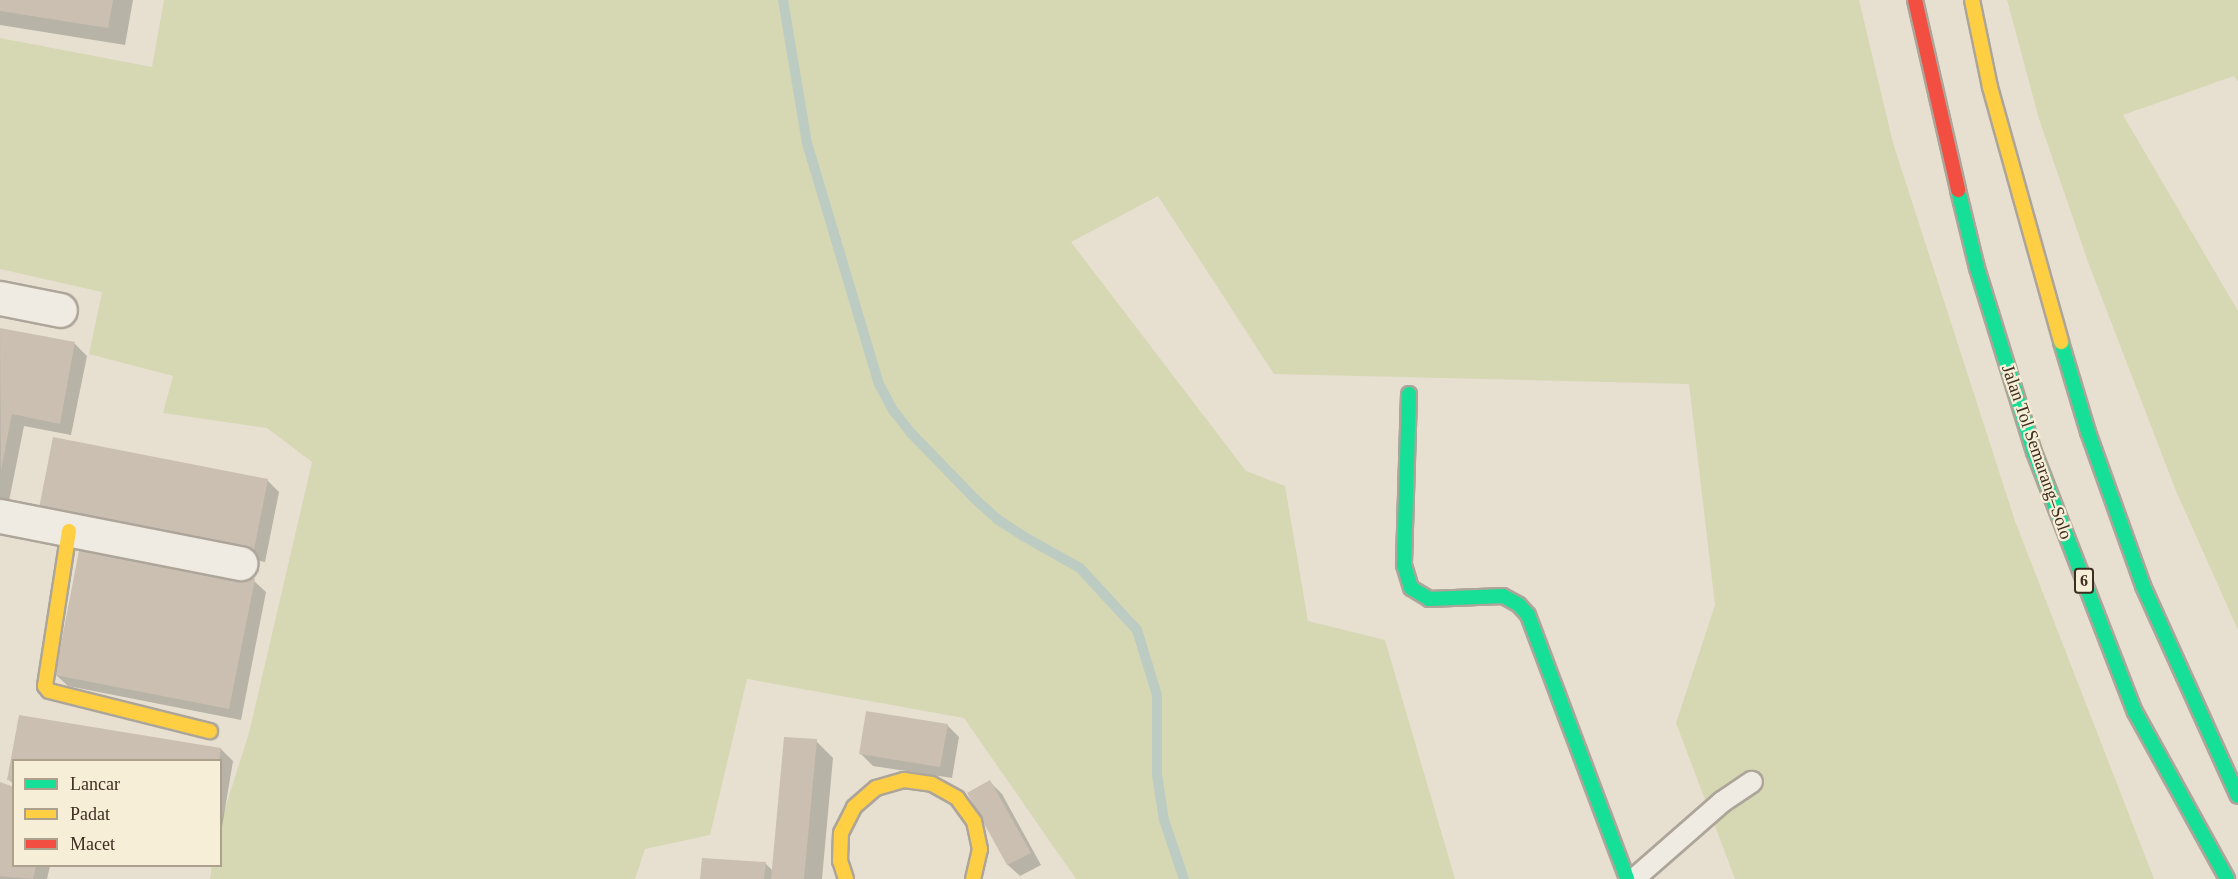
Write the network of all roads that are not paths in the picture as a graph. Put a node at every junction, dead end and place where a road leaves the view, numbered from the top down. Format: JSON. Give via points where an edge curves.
{"nodes":[{"id":1,"x":1915,"y":0,"type":"edge"},
{"id":2,"x":1972,"y":0,"type":"edge"},
{"id":3,"x":0,"y":298,"type":"edge"},
{"id":4,"x":60,"y":310,"type":"dead end"},
{"id":5,"x":1409,"y":393,"type":"dead end"},
{"id":6,"x":0,"y":516,"type":"edge"},
{"id":7,"x":69,"y":531,"type":"junction"},
{"id":8,"x":240,"y":563,"type":"dead end"},
{"id":9,"x":210,"y":731,"type":"dead end"},
{"id":10,"x":1752,"y":783,"type":"dead end"},
{"id":11,"x":2238,"y":796,"type":"edge"},
{"id":12,"x":976,"y":878,"type":"edge"},
{"id":13,"x":846,"y":879,"type":"edge"},
{"id":14,"x":1627,"y":879,"type":"edge"},
{"id":15,"x":1634,"y":879,"type":"edge"},
{"id":16,"x":2226,"y":879,"type":"edge"}],
"edges":[{"from":1,"to":16,"type":"main road","name":"Jalan Tol Semarang–Solo","number":"6","via":[[1977,268],[2034,452],[2135,712]]},
{"from":2,"to":11,"type":"main road","via":[[1990,87],[2088,432],[2143,586]]},
{"from":3,"to":4,"type":"street"},
{"from":5,"to":14,"type":"main road","via":[[1404,565],[1411,588],[1430,599],[1503,596],[1528,615]]},
{"from":6,"to":7,"type":"street"},
{"from":7,"to":8,"type":"street"},
{"from":7,"to":9,"type":"main road","via":[[45,686],[49,691]]},
{"from":10,"to":15,"type":"lane","via":[[1722,802]]},
{"from":12,"to":13,"type":"main road","via":[[980,849],[974,821],[957,798],[932,784],[904,780],[876,788],[854,807],[841,833],[840,861]]}]}
